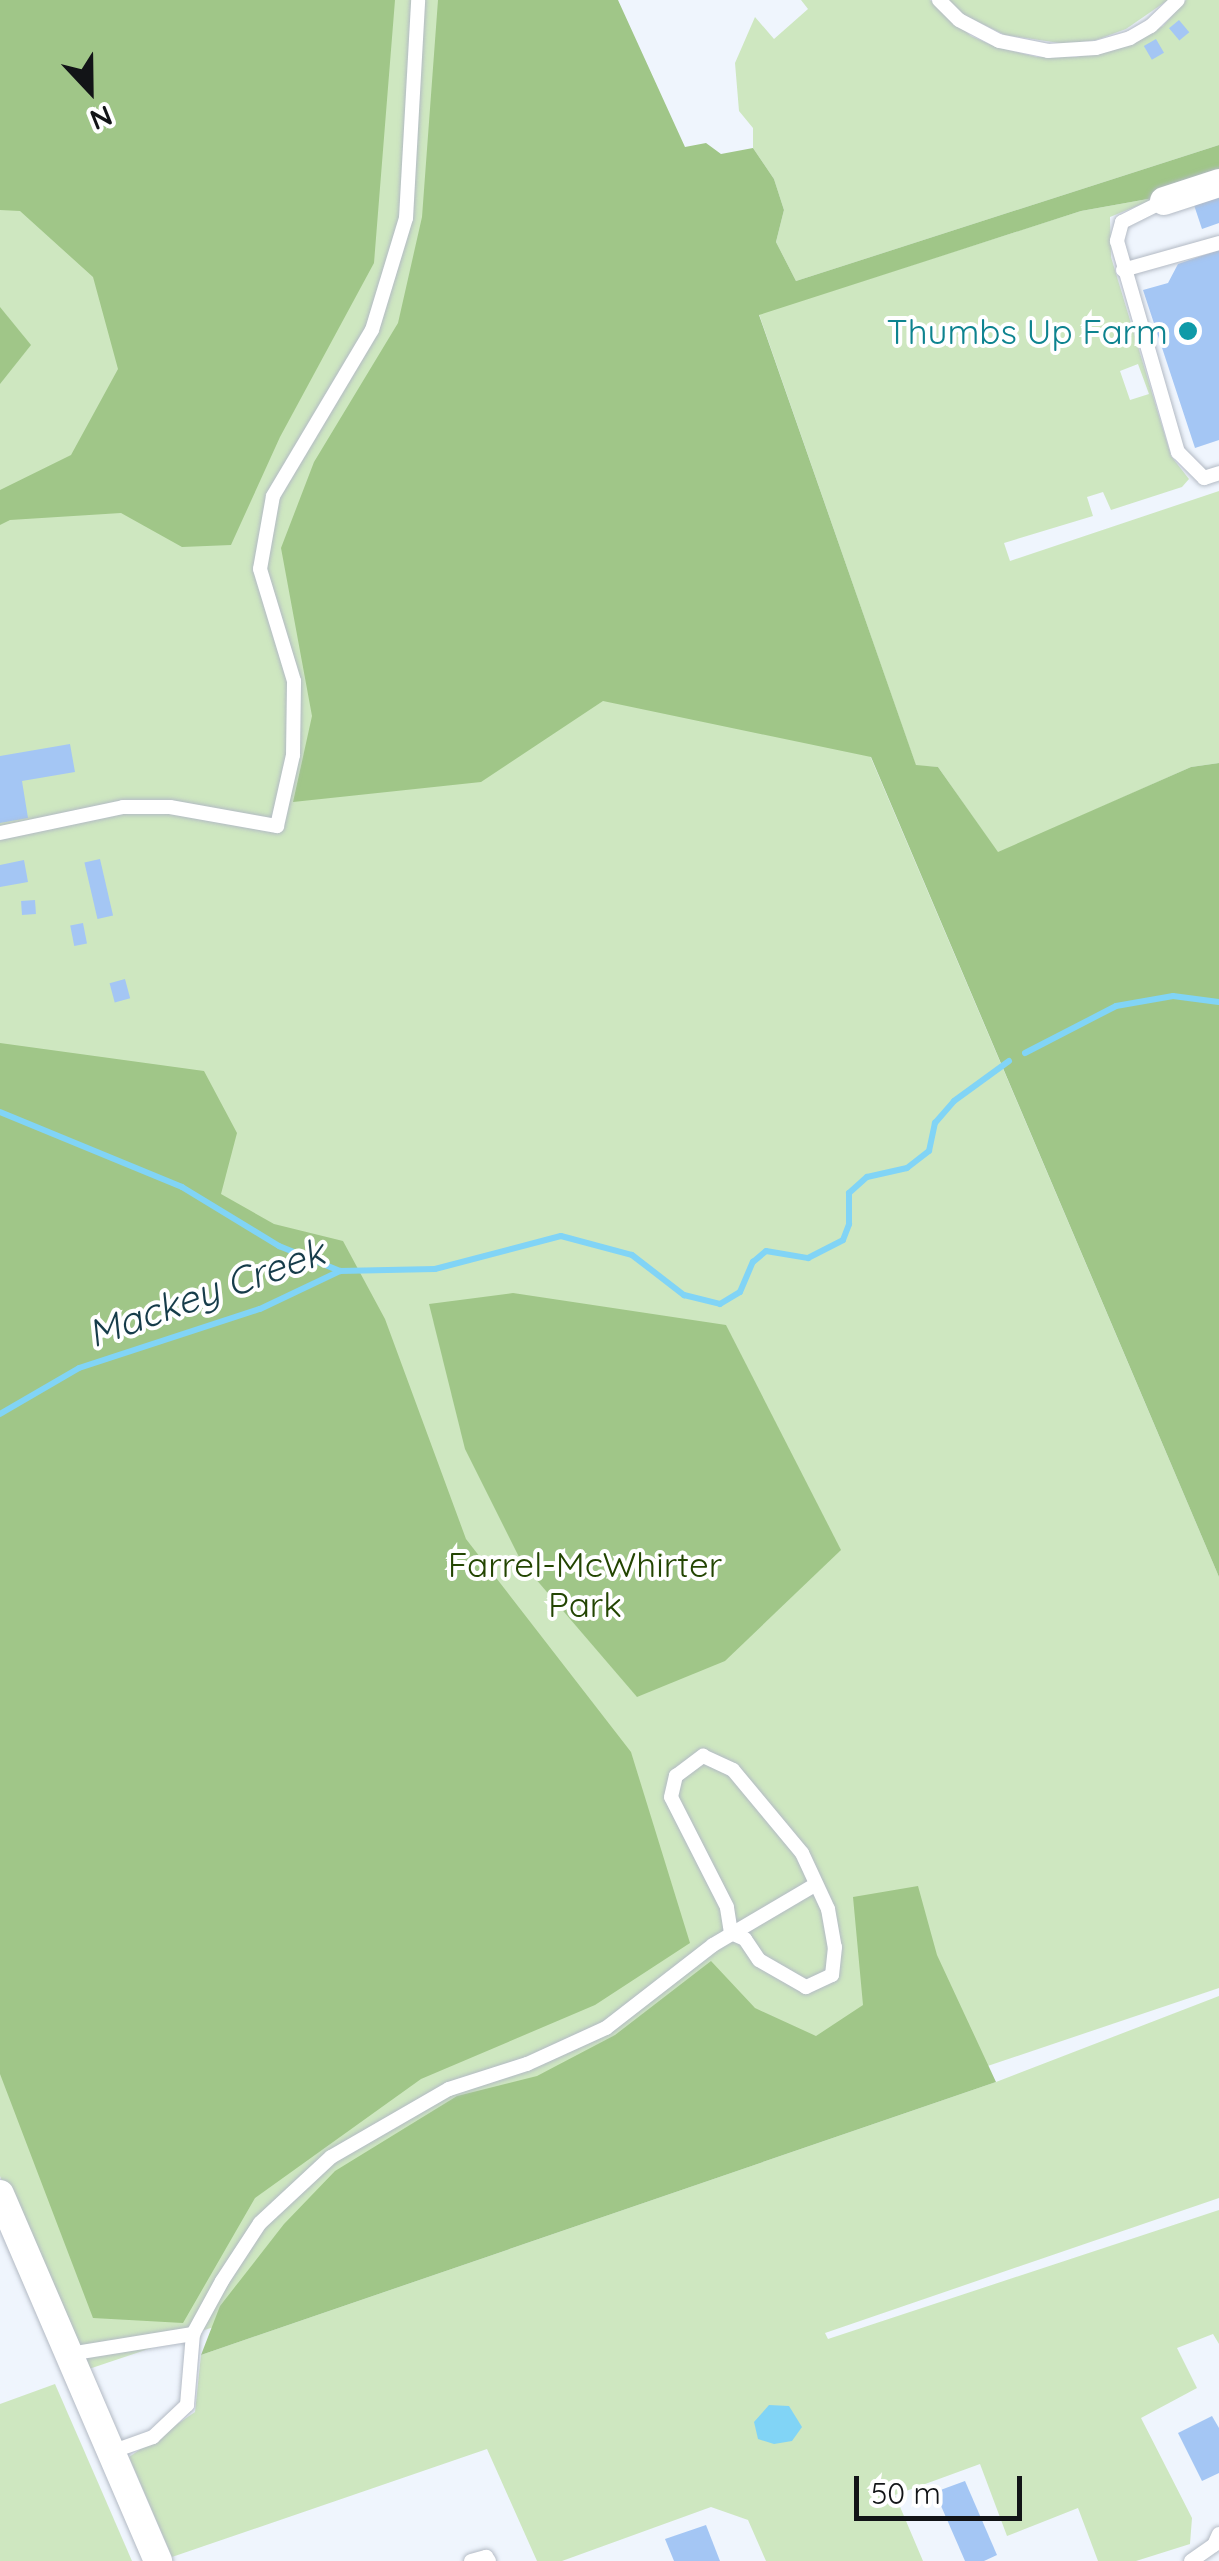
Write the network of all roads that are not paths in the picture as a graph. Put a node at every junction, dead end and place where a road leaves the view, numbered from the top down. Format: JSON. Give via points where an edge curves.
{"nodes":[{"id":1,"x":418,"y":0,"type":"edge"},
{"id":2,"x":940,"y":0,"type":"edge"},
{"id":3,"x":1178,"y":0,"type":"edge"},
{"id":4,"x":1219,"y":183,"type":"edge"},
{"id":5,"x":1164,"y":201,"type":"joint"},
{"id":6,"x":1219,"y":243,"type":"edge"},
{"id":7,"x":1124,"y":270,"type":"junction"},
{"id":8,"x":1219,"y":474,"type":"edge"},
{"id":9,"x":0,"y":833,"type":"edge"},
{"id":10,"x":814,"y":1886,"type":"junction"},
{"id":11,"x":731,"y":1933,"type":"junction"},
{"id":12,"x":0,"y":2194,"type":"edge"},
{"id":13,"x":192,"y":2334,"type":"junction"},
{"id":14,"x":69,"y":2354,"type":"junction"},
{"id":15,"x":111,"y":2452,"type":"junction"},
{"id":16,"x":1217,"y":2539,"type":"edge"},
{"id":17,"x":158,"y":2561,"type":"edge"},
{"id":18,"x":471,"y":2561,"type":"edge"},
{"id":19,"x":489,"y":2561,"type":"edge"},
{"id":20,"x":1191,"y":2561,"type":"edge"}],
"edges":[{"from":1,"to":9,"type":"lane","via":[[406,218],[372,330],[273,496],[260,568],[294,681],[293,755],[277,826],[170,807],[122,807]]},
{"from":2,"to":3,"type":"lane","via":[[959,20],[1000,41],[1048,51],[1130,38]]},
{"from":4,"to":5,"type":"street"},
{"from":5,"to":7,"type":"lane","via":[[1122,222],[1117,241]]},
{"from":6,"to":7,"type":"lane"},
{"from":7,"to":8,"type":"lane","via":[[1178,452],[1204,478]]},
{"from":10,"to":11,"type":"lane"},
{"from":10,"to":11,"type":"lane","via":[[828,1909],[832,1975],[806,1987],[758,1960],[745,1939]]},
{"from":10,"to":11,"type":"lane","via":[[802,1853],[733,1770],[703,1756],[676,1776],[670,1796],[727,1907]]},
{"from":11,"to":13,"type":"lane","via":[[606,2028],[528,2064],[449,2089],[331,2158],[260,2224]]},
{"from":12,"to":14,"type":"street"},
{"from":13,"to":14,"type":"lane"},
{"from":13,"to":15,"type":"lane","via":[[187,2405],[153,2438]]},
{"from":14,"to":15,"type":"street"},
{"from":15,"to":17,"type":"street"},
{"from":16,"to":20,"type":"lane"},
{"from":18,"to":19,"type":"lane"}]}
